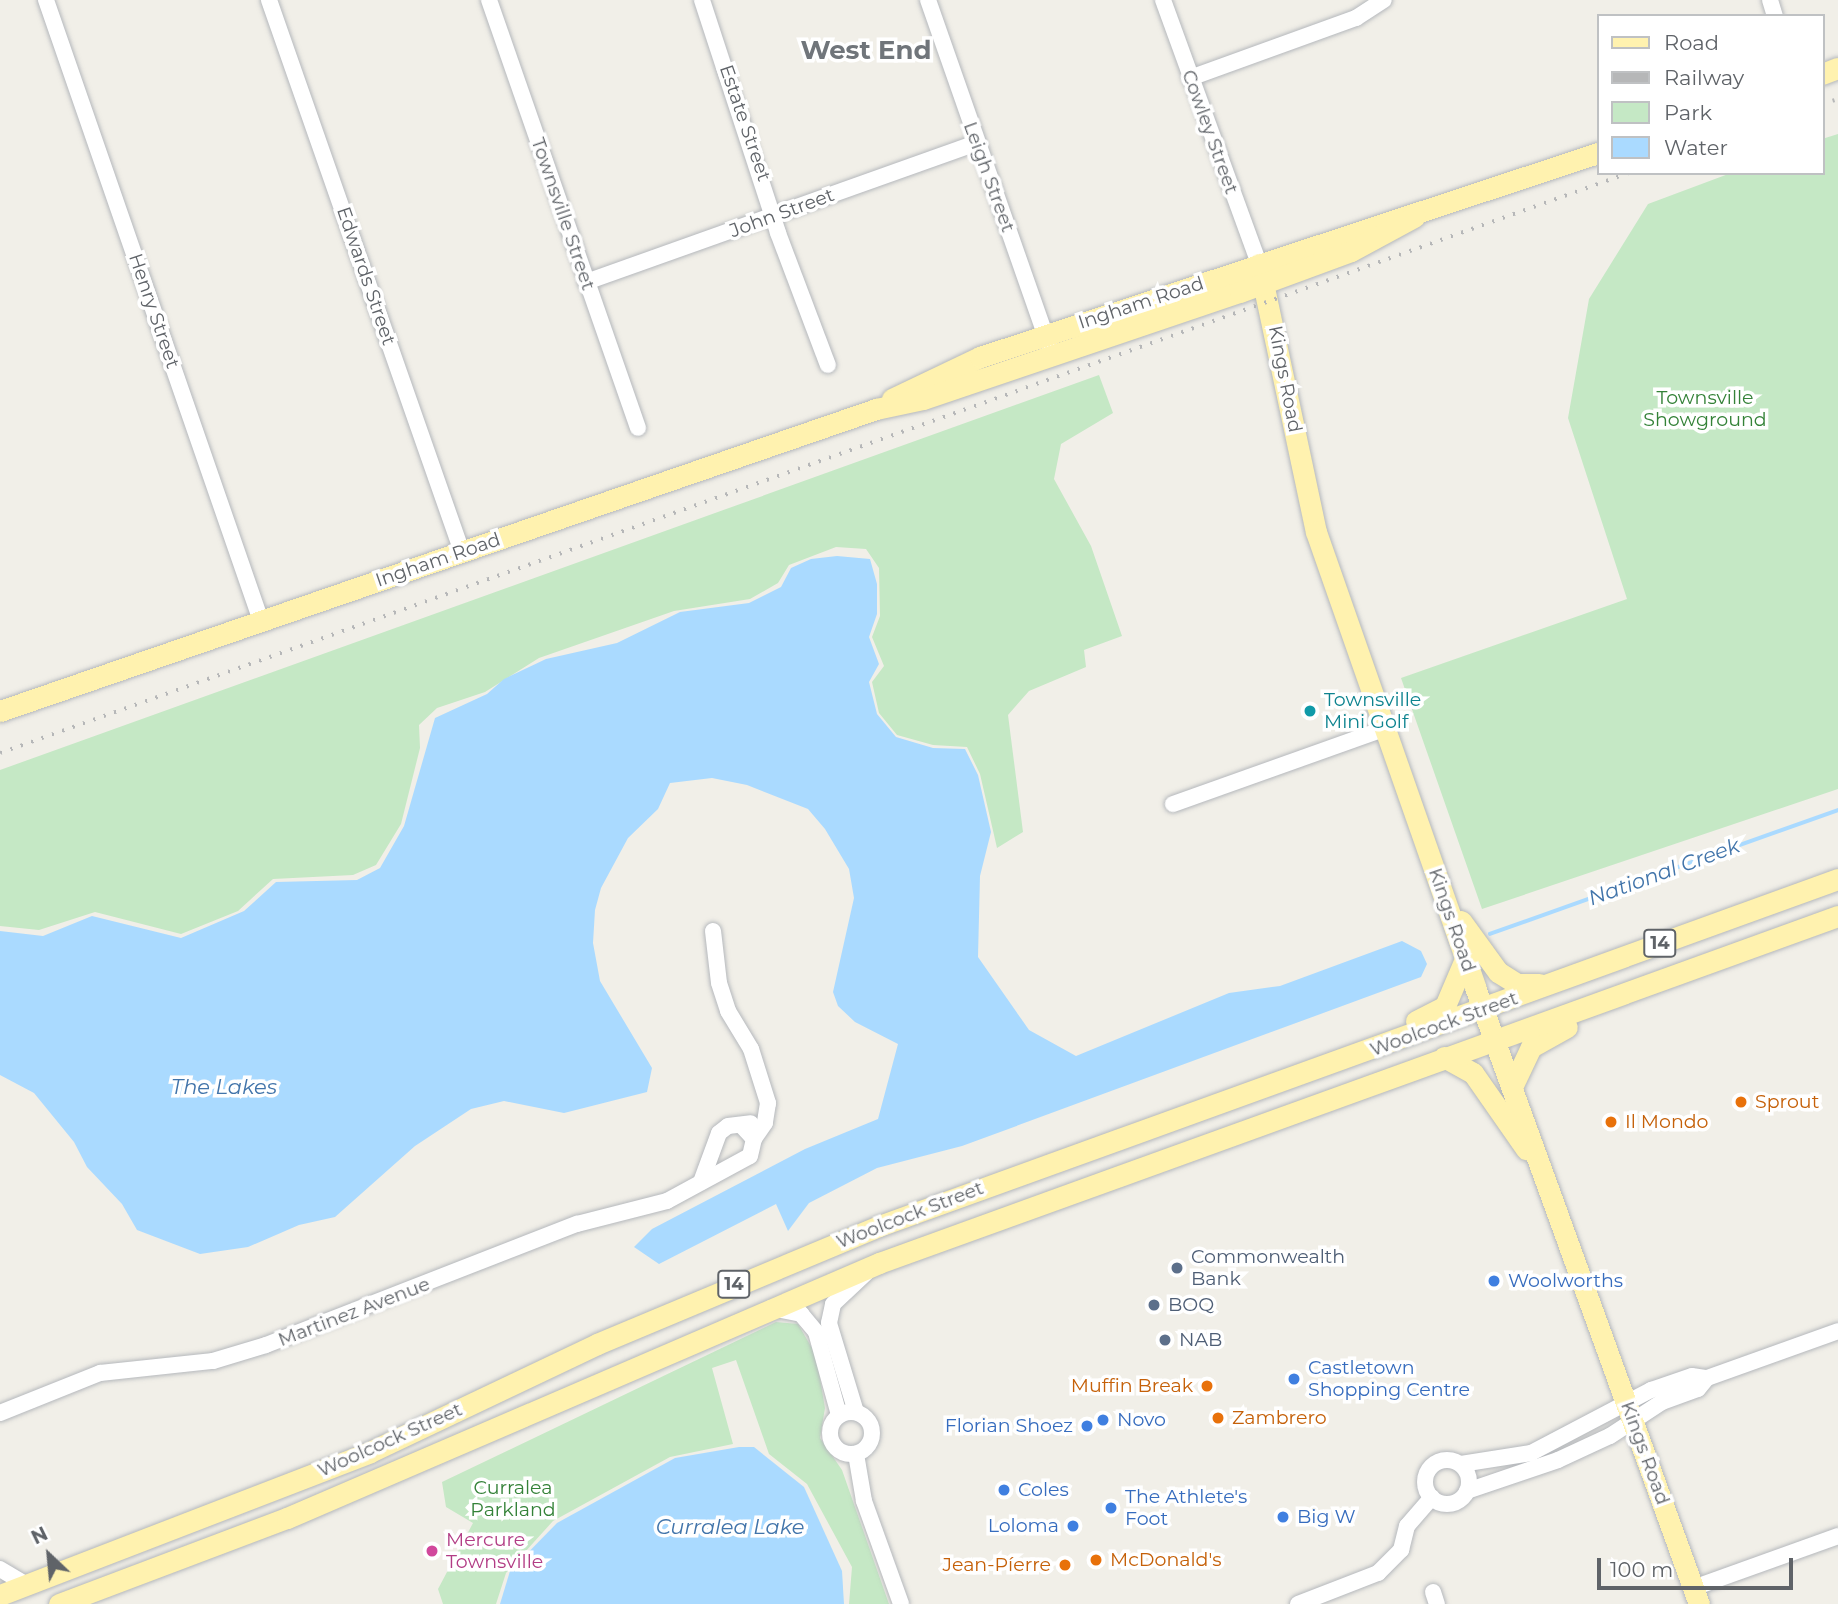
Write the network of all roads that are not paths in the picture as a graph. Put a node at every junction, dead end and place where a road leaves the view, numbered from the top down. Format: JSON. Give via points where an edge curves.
{"nodes":[{"id":1,"x":46,"y":0,"type":"edge"},
{"id":2,"x":269,"y":0,"type":"edge"},
{"id":3,"x":489,"y":0,"type":"edge"},
{"id":4,"x":702,"y":0,"type":"edge"},
{"id":5,"x":928,"y":0,"type":"edge"},
{"id":6,"x":1163,"y":0,"type":"edge"},
{"id":7,"x":1384,"y":0,"type":"edge"},
{"id":8,"x":1190,"y":78,"type":"junction"},
{"id":9,"x":977,"y":143,"type":"junction"},
{"id":10,"x":1596,"y":154,"type":"edge"},
{"id":11,"x":775,"y":216,"type":"junction"},
{"id":12,"x":1262,"y":274,"type":"junction"},
{"id":13,"x":586,"y":282,"type":"junction"},
{"id":14,"x":1049,"y":344,"type":"junction"},
{"id":15,"x":828,"y":365,"type":"dead end"},
{"id":16,"x":638,"y":428,"type":"dead end"},
{"id":17,"x":462,"y":552,"type":"junction"},
{"id":18,"x":261,"y":621,"type":"junction"},
{"id":19,"x":0,"y":711,"type":"edge"},
{"id":20,"x":1386,"y":728,"type":"junction"},
{"id":21,"x":1173,"y":804,"type":"dead end"},
{"id":22,"x":1838,"y":879,"type":"edge"},
{"id":23,"x":1445,"y":900,"type":"junction"},
{"id":24,"x":1838,"y":916,"type":"edge"},
{"id":25,"x":713,"y":931,"type":"dead end"},
{"id":26,"x":1465,"y":958,"type":"junction"},
{"id":27,"x":1550,"y":983,"type":"junction"},
{"id":28,"x":1484,"y":1010,"type":"junction"},
{"id":29,"x":1495,"y":1039,"type":"junction"},
{"id":30,"x":1444,"y":1057,"type":"junction"},
{"id":31,"x":1302,"y":1076,"type":"junction"},
{"id":32,"x":1512,"y":1087,"type":"junction"},
{"id":33,"x":766,"y":1114,"type":"junction"},
{"id":34,"x":741,"y":1125,"type":"junction"},
{"id":35,"x":754,"y":1139,"type":"junction"},
{"id":36,"x":716,"y":1146,"type":"junction"},
{"id":37,"x":739,"y":1163,"type":"junction"},
{"id":38,"x":1545,"y":1177,"type":"junction"},
{"id":39,"x":701,"y":1182,"type":"junction"},
{"id":40,"x":879,"y":1263,"type":"junction"},
{"id":41,"x":766,"y":1308,"type":"junction"},
{"id":42,"x":1838,"y":1331,"type":"edge"},
{"id":43,"x":856,"y":1412,"type":"junction"},
{"id":44,"x":1630,"y":1412,"type":"junction"},
{"id":45,"x":0,"y":1413,"type":"edge"},
{"id":46,"x":839,"y":1415,"type":"junction"},
{"id":47,"x":856,"y":1454,"type":"junction"},
{"id":48,"x":1461,"y":1464,"type":"junction"},
{"id":49,"x":1467,"y":1491,"type":"junction"},
{"id":50,"x":1432,"y":1497,"type":"junction"},
{"id":51,"x":1838,"y":1536,"type":"edge"},
{"id":52,"x":0,"y":1569,"type":"edge"},
{"id":53,"x":27,"y":1585,"type":"junction"},
{"id":54,"x":0,"y":1595,"type":"edge"},
{"id":55,"x":1696,"y":1596,"type":"edge"},
{"id":56,"x":59,"y":1604,"type":"edge"},
{"id":57,"x":901,"y":1604,"type":"edge"},
{"id":58,"x":1298,"y":1604,"type":"edge"}],
"edges":[{"from":1,"to":18,"type":"street","name":"Henry Street"},
{"from":2,"to":17,"type":"street","name":"Edwards Street"},
{"from":3,"to":13,"type":"street","name":"Townsville Street"},
{"from":4,"to":11,"type":"street","name":"Estate Street"},
{"from":5,"to":9,"type":"street","name":"Leigh Street"},
{"from":6,"to":8,"type":"street","name":"Cowley Street"},
{"from":7,"to":8,"type":"street","via":[[1356,18]]},
{"from":8,"to":12,"type":"street","name":"Cowley Street"},
{"from":9,"to":11,"type":"street","name":"John Street"},
{"from":9,"to":14,"type":"street","name":"Leigh Street"},
{"from":10,"to":12,"type":"main road","name":"Ingham Road","via":[[1414,217],[1351,251]]},
{"from":11,"to":13,"type":"street","name":"John Street"},
{"from":11,"to":15,"type":"street","name":"Estate Street"},
{"from":12,"to":14,"type":"main road","name":"Ingham Road"},
{"from":12,"to":20,"type":"main road","name":"Kings Road","via":[[1316,532]]},
{"from":13,"to":16,"type":"street","name":"Townsville Street"},
{"from":14,"to":17,"type":"main road","name":"Ingham Road","via":[[956,366],[876,409]]},
{"from":17,"to":18,"type":"main road","name":"Ingham Road"},
{"from":18,"to":19,"type":"main road","name":"Ingham Road"},
{"from":20,"to":21,"type":"street"},
{"from":20,"to":23,"type":"main road","name":"Kings Road"},
{"from":22,"to":27,"type":"main road","name":"Woolcock Street","number":"14"},
{"from":23,"to":26,"type":"main road","name":"Kings Road"},
{"from":23,"to":27,"type":"main road","via":[[1498,972],[1517,984]]},
{"from":24,"to":29,"type":"main road","name":"Woolcock Street","number":"14"},
{"from":24,"to":32,"type":"main road","via":[[1768,954],[1552,1032],[1526,1054]]},
{"from":25,"to":33,"type":"street","via":[[719,983],[764,1085]]},
{"from":26,"to":28,"type":"main road","name":"Kings Road"},
{"from":26,"to":31,"type":"main road","via":[[1451,996],[1439,1012],[1379,1035]]},
{"from":27,"to":28,"type":"main road","name":"Woolcock Street","number":"14"},
{"from":28,"to":29,"type":"main road","name":"Kings Road"},
{"from":28,"to":31,"type":"main road","name":"Woolcock Street","number":"14"},
{"from":29,"to":30,"type":"main road","name":"Woolcock Street","number":"14"},
{"from":29,"to":32,"type":"main road","name":"Kings Road"},
{"from":30,"to":38,"type":"main road","via":[[1473,1073]]},
{"from":30,"to":40,"type":"main road","name":"Woolcock Street","number":"14"},
{"from":31,"to":53,"type":"main road","name":"Woolcock Street","number":"14","via":[[866,1231],[597,1344],[370,1452]]},
{"from":32,"to":38,"type":"main road","name":"Kings Road"},
{"from":33,"to":34,"type":"street"},
{"from":33,"to":35,"type":"street","via":[[762,1131]]},
{"from":34,"to":35,"type":"street"},
{"from":34,"to":36,"type":"street","via":[[723,1129]]},
{"from":35,"to":37,"type":"street","via":[[750,1156]]},
{"from":36,"to":37,"type":"street","via":[[726,1161]]},
{"from":36,"to":39,"type":"street"},
{"from":37,"to":39,"type":"street","name":"Martinez Avenue"},
{"from":38,"to":44,"type":"main road","name":"Kings Road"},
{"from":39,"to":45,"type":"street","name":"Martinez Avenue","via":[[667,1201],[577,1224],[266,1345],[214,1361],[100,1373]]},
{"from":40,"to":41,"type":"main road","name":"Woolcock Street","number":"14"},
{"from":40,"to":43,"type":"street","via":[[842,1294],[830,1315],[832,1342]]},
{"from":41,"to":46,"type":"street","via":[[801,1314],[816,1332]]},
{"from":41,"to":56,"type":"main road","name":"Woolcock Street","number":"14","via":[[287,1518]]},
{"from":42,"to":44,"type":"street","via":[[1707,1378],[1692,1376]]},
{"from":43,"to":46,"type":"street"},
{"from":43,"to":47,"type":"street","via":[[870,1423],[872,1435],[867,1447]]},
{"from":44,"to":48,"type":"street","via":[[1531,1453]]},
{"from":44,"to":49,"type":"street","via":[[1536,1470]]},
{"from":44,"to":55,"type":"main road","name":"Kings Road"},
{"from":46,"to":47,"type":"street","via":[[830,1427],[831,1442],[841,1452]]},
{"from":47,"to":57,"type":"street","via":[[864,1501]]},
{"from":48,"to":49,"type":"street"},
{"from":48,"to":50,"type":"street","via":[[1447,1459],[1428,1469],[1425,1484]]},
{"from":49,"to":50,"type":"street","via":[[1451,1503]]},
{"from":50,"to":58,"type":"street","via":[[1407,1526],[1401,1550],[1378,1573]]},
{"from":51,"to":55,"type":"street"},
{"from":52,"to":53,"type":"street"},
{"from":53,"to":54,"type":"main road","name":"Woolcock Street","number":"14"}]}
